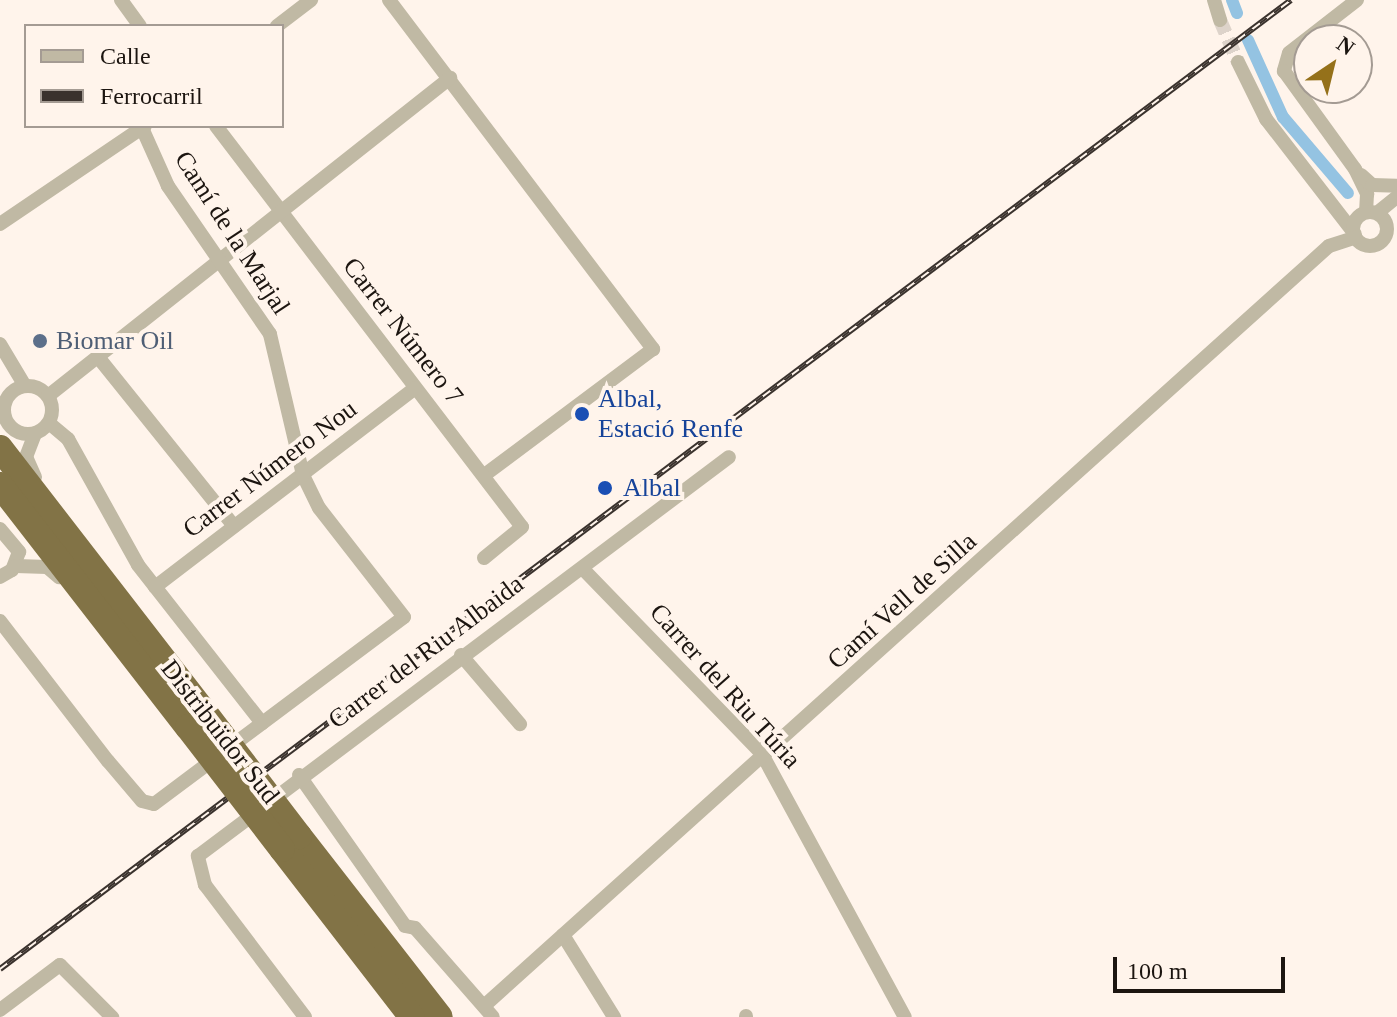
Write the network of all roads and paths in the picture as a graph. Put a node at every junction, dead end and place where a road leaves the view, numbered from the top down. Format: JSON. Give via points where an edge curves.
{"nodes":[{"id":1,"x":121,"y":0,"type":"edge"},
{"id":2,"x":311,"y":0,"type":"edge"},
{"id":3,"x":389,"y":0,"type":"edge"},
{"id":4,"x":1214,"y":0,"type":"edge"},
{"id":5,"x":1357,"y":0,"type":"edge"},
{"id":6,"x":1220,"y":20,"type":"tunnel mouth"},
{"id":7,"x":139,"y":24,"type":"edge"},
{"id":8,"x":280,"y":24,"type":"edge"},
{"id":9,"x":1238,"y":62,"type":"tunnel mouth"},
{"id":10,"x":450,"y":78,"type":"junction"},
{"id":11,"x":142,"y":128,"type":"edge"},
{"id":12,"x":143,"y":128,"type":"edge"},
{"id":13,"x":218,"y":128,"type":"edge"},
{"id":14,"x":1355,"y":169,"type":"junction"},
{"id":15,"x":1397,"y":186,"type":"edge"},
{"id":16,"x":1397,"y":197,"type":"edge"},
{"id":17,"x":1329,"y":207,"type":"junction"},
{"id":18,"x":1369,"y":213,"type":"junction"},
{"id":19,"x":283,"y":214,"type":"junction"},
{"id":20,"x":0,"y":224,"type":"edge"},
{"id":21,"x":1392,"y":225,"type":"edge"},
{"id":22,"x":1355,"y":236,"type":"junction"},
{"id":23,"x":222,"y":264,"type":"junction"},
{"id":24,"x":0,"y":344,"type":"edge"},
{"id":25,"x":98,"y":357,"type":"junction"},
{"id":26,"x":25,"y":386,"type":"junction"},
{"id":27,"x":415,"y":388,"type":"junction"},
{"id":28,"x":48,"y":396,"type":"junction"},
{"id":29,"x":3,"y":399,"type":"edge"},
{"id":30,"x":49,"y":423,"type":"junction"},
{"id":31,"x":35,"y":434,"type":"junction"},
{"id":32,"x":0,"y":448,"type":"edge"},
{"id":33,"x":729,"y":457,"type":"dead end"},
{"id":34,"x":486,"y":474,"type":"junction"},
{"id":35,"x":303,"y":475,"type":"junction"},
{"id":36,"x":0,"y":485,"type":"edge"},
{"id":37,"x":234,"y":526,"type":"junction"},
{"id":38,"x":0,"y":529,"type":"edge"},
{"id":39,"x":484,"y":558,"type":"dead end"},
{"id":40,"x":16,"y":566,"type":"junction"},
{"id":41,"x":583,"y":569,"type":"junction"},
{"id":42,"x":0,"y":578,"type":"edge"},
{"id":43,"x":155,"y":587,"type":"junction"},
{"id":44,"x":127,"y":612,"type":"junction"},
{"id":45,"x":1,"y":625,"type":"edge"},
{"id":46,"x":122,"y":640,"type":"junction"},
{"id":47,"x":461,"y":655,"type":"junction"},
{"id":48,"x":196,"y":720,"type":"junction"},
{"id":49,"x":262,"y":723,"type":"junction"},
{"id":50,"x":520,"y":724,"type":"dead end"},
{"id":51,"x":762,"y":754,"type":"junction"},
{"id":52,"x":299,"y":775,"type":"junction"},
{"id":53,"x":291,"y":842,"type":"junction"},
{"id":54,"x":563,"y":935,"type":"junction"},
{"id":55,"x":0,"y":1010,"type":"edge"},
{"id":56,"x":488,"y":1012,"type":"edge"},
{"id":57,"x":112,"y":1017,"type":"edge"},
{"id":58,"x":305,"y":1017,"type":"edge"},
{"id":59,"x":412,"y":1017,"type":"edge"},
{"id":60,"x":440,"y":1017,"type":"edge"},
{"id":61,"x":614,"y":1017,"type":"edge"},
{"id":62,"x":905,"y":1017,"type":"edge"}],
"edges":[{"from":1,"to":7,"type":"street"},
{"from":2,"to":8,"type":"street"},
{"from":3,"to":10,"type":"street"},
{"from":4,"to":6,"type":"street"},
{"from":5,"to":14,"type":"street","via":[[1298,44],[1284,71]]},
{"from":9,"to":17,"type":"street","via":[[1266,119]]},
{"from":10,"to":19,"type":"street"},
{"from":10,"to":34,"type":"street","via":[[653,349]]},
{"from":11,"to":20,"type":"street"},
{"from":12,"to":23,"type":"street","name":"Camí de la Marjal","via":[[168,186]]},
{"from":13,"to":19,"type":"street","name":"Carrer Número 7"},
{"from":14,"to":15,"type":"street","via":[[1372,185]]},
{"from":14,"to":18,"type":"street"},
{"from":16,"to":18,"type":"street"},
{"from":17,"to":18,"type":"street"},
{"from":17,"to":22,"type":"street"},
{"from":18,"to":21,"type":"street"},
{"from":18,"to":22,"type":"street"},
{"from":19,"to":23,"type":"street"},
{"from":19,"to":27,"type":"street","name":"Carrer Número 7"},
{"from":21,"to":22,"type":"street","name":"Camí Vell de Silla","via":[[1377,244]]},
{"from":22,"to":51,"type":"street","name":"Camí Vell de Silla","via":[[1329,246]]},
{"from":23,"to":25,"type":"street"},
{"from":23,"to":35,"type":"street","name":"Camí de la Marjal","via":[[270,334]]},
{"from":24,"to":26,"type":"street"},
{"from":25,"to":28,"type":"street"},
{"from":25,"to":37,"type":"street"},
{"from":26,"to":28,"type":"street"},
{"from":26,"to":29,"type":"street"},
{"from":27,"to":34,"type":"street","name":"Carrer Número 7"},
{"from":27,"to":35,"type":"street","name":"Carrer Número Nou"},
{"from":28,"to":30,"type":"street"},
{"from":29,"to":31,"type":"street","via":[[7,422]]},
{"from":30,"to":31,"type":"street"},
{"from":30,"to":43,"type":"street","via":[[68,439]]},
{"from":31,"to":44,"type":"street","via":[[29,468],[114,582]]},
{"from":32,"to":44,"type":"highway","name":"Distribuïdor Sud"},
{"from":33,"to":41,"type":"street","name":"Carrer del Riu Albaida"},
{"from":34,"to":39,"type":"street","name":"Carrer Número 7","via":[[522,527]]},
{"from":35,"to":37,"type":"street","name":"Carrer Número Nou"},
{"from":35,"to":49,"type":"street","name":"Camí de la Marjal","via":[[319,508],[404,617]]},
{"from":36,"to":46,"type":"highway","name":"Distribuïdor Sud"},
{"from":37,"to":43,"type":"street","name":"Carrer Número Nou"},
{"from":38,"to":40,"type":"street","via":[[18,545]]},
{"from":40,"to":42,"type":"street"},
{"from":40,"to":46,"type":"street","via":[[47,567]]},
{"from":41,"to":47,"type":"street","name":"Carrer del Riu Albaida"},
{"from":41,"to":51,"type":"street","name":"Carrer del Riu Túria"},
{"from":43,"to":49,"type":"street"},
{"from":44,"to":48,"type":"highway","name":"Distribuïdor Sud"},
{"from":45,"to":49,"type":"street","via":[[148,803]]},
{"from":46,"to":48,"type":"highway","name":"Distribuïdor Sud"},
{"from":47,"to":50,"type":"street"},
{"from":47,"to":52,"type":"street","name":"Carrer del Riu Albaida"},
{"from":48,"to":53,"type":"highway","name":"Distribuïdor Sud","bridge":true},
{"from":51,"to":54,"type":"street","name":"Camí Vell de Silla"},
{"from":51,"to":62,"type":"street","name":"Carrer del Riu Túria"},
{"from":52,"to":56,"type":"street","via":[[405,926]]},
{"from":52,"to":58,"type":"street","name":"Carrer del Riu Albaida","via":[[204,848],[196,866]]},
{"from":53,"to":59,"type":"highway","name":"Distribuïdor Sud"},
{"from":53,"to":60,"type":"highway","name":"Distribuïdor Sud"},
{"from":54,"to":56,"type":"street","name":"Camí Vell de Silla"},
{"from":54,"to":61,"type":"street"},
{"from":55,"to":57,"type":"street","via":[[60,965]]}]}
